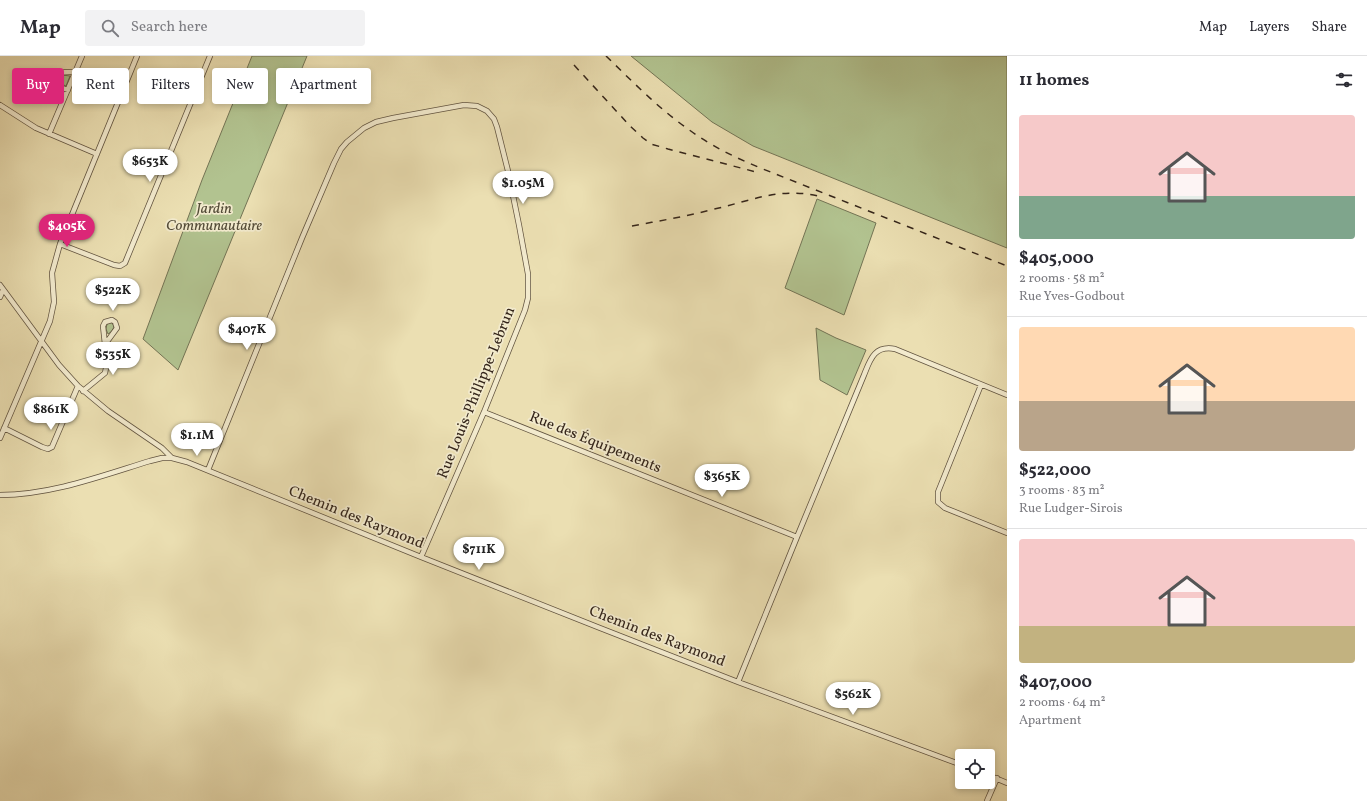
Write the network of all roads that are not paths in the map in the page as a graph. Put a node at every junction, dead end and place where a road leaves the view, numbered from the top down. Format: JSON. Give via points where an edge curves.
{"nodes":[{"id":1,"x":82,"y":56,"type":"edge"},
{"id":2,"x":137,"y":56,"type":"edge"},
{"id":3,"x":210,"y":56,"type":"edge"},
{"id":4,"x":77,"y":68,"type":"edge"},
{"id":5,"x":72,"y":72,"type":"edge"},
{"id":6,"x":72,"y":80,"type":"edge"},
{"id":7,"x":68,"y":90,"type":"junction"},
{"id":8,"x":0,"y":105,"type":"edge"},
{"id":9,"x":49,"y":134,"type":"junction"},
{"id":10,"x":97,"y":154,"type":"junction"},
{"id":11,"x":60,"y":244,"type":"junction"},
{"id":12,"x":2,"y":287,"type":"edge"},
{"id":13,"x":0,"y":297,"type":"edge"},
{"id":14,"x":40,"y":341,"type":"junction"},
{"id":15,"x":106,"y":343,"type":"junction"},
{"id":16,"x":981,"y":385,"type":"junction"},
{"id":17,"x":78,"y":386,"type":"junction"},
{"id":18,"x":83,"y":391,"type":"junction"},
{"id":19,"x":1007,"y":395,"type":"edge"},
{"id":20,"x":484,"y":412,"type":"junction"},
{"id":21,"x":4,"y":428,"type":"junction"},
{"id":22,"x":0,"y":438,"type":"edge"},
{"id":23,"x":172,"y":458,"type":"junction"},
{"id":24,"x":208,"y":470,"type":"junction"},
{"id":25,"x":0,"y":495,"type":"edge"},
{"id":26,"x":1007,"y":532,"type":"edge"},
{"id":27,"x":797,"y":537,"type":"junction"},
{"id":28,"x":421,"y":557,"type":"junction"},
{"id":29,"x":738,"y":682,"type":"junction"},
{"id":30,"x":955,"y":762,"type":"edge"},
{"id":31,"x":997,"y":778,"type":"joint"},
{"id":32,"x":1007,"y":783,"type":"edge"},
{"id":33,"x":986,"y":801,"type":"edge"}],
"edges":[{"from":1,"to":4,"type":"street"},
{"from":2,"to":10,"type":"street"},
{"from":3,"to":11,"type":"street","via":[[125,263],[120,266],[114,265]]},
{"from":5,"to":7,"type":"street","via":[[62,72],[51,78],[54,85]]},
{"from":6,"to":7,"type":"street"},
{"from":7,"to":9,"type":"street"},
{"from":8,"to":9,"type":"street"},
{"from":9,"to":10,"type":"street"},
{"from":10,"to":11,"type":"street"},
{"from":11,"to":14,"type":"street","via":[[52,273],[54,302],[50,321]]},
{"from":12,"to":13,"type":"street"},
{"from":12,"to":14,"type":"street","name":"Chemin des Raymond"},
{"from":14,"to":17,"type":"street","name":"Chemin des Raymond"},
{"from":14,"to":21,"type":"street"},
{"from":15,"to":15,"type":"street","via":[[117,328],[112,320],[105,322],[103,326]]},
{"from":15,"to":18,"type":"street","via":[[105,373]]},
{"from":16,"to":19,"type":"street"},
{"from":16,"to":26,"type":"street","via":[[938,492],[938,502]]},
{"from":16,"to":27,"type":"street","via":[[895,349],[889,348],[872,356]]},
{"from":17,"to":18,"type":"street","name":"Chemin des Raymond"},
{"from":17,"to":21,"type":"street","via":[[52,447],[42,447]]},
{"from":18,"to":23,"type":"street","name":"Chemin des Raymond"},
{"from":20,"to":24,"type":"street","name":"Rue Louis-Phillippe-Lebrun","via":[[525,310],[528,274],[508,171],[494,119],[487,111],[477,106],[464,106],[376,122],[355,134],[341,149]]},
{"from":20,"to":27,"type":"street","name":"Rue des Équipements"},
{"from":20,"to":28,"type":"street","name":"Rue Louis-Phillippe-Lebrun"},
{"from":21,"to":22,"type":"street"},
{"from":23,"to":24,"type":"street","name":"Chemin des Raymond"},
{"from":23,"to":25,"type":"street","via":[[150,461],[52,489]]},
{"from":24,"to":28,"type":"street","name":"Chemin des Raymond"},
{"from":27,"to":29,"type":"street"},
{"from":28,"to":29,"type":"street","name":"Chemin des Raymond"},
{"from":29,"to":30,"type":"street","name":"Chemin des Raymond"},
{"from":31,"to":32,"type":"street"},
{"from":31,"to":33,"type":"street"}]}
